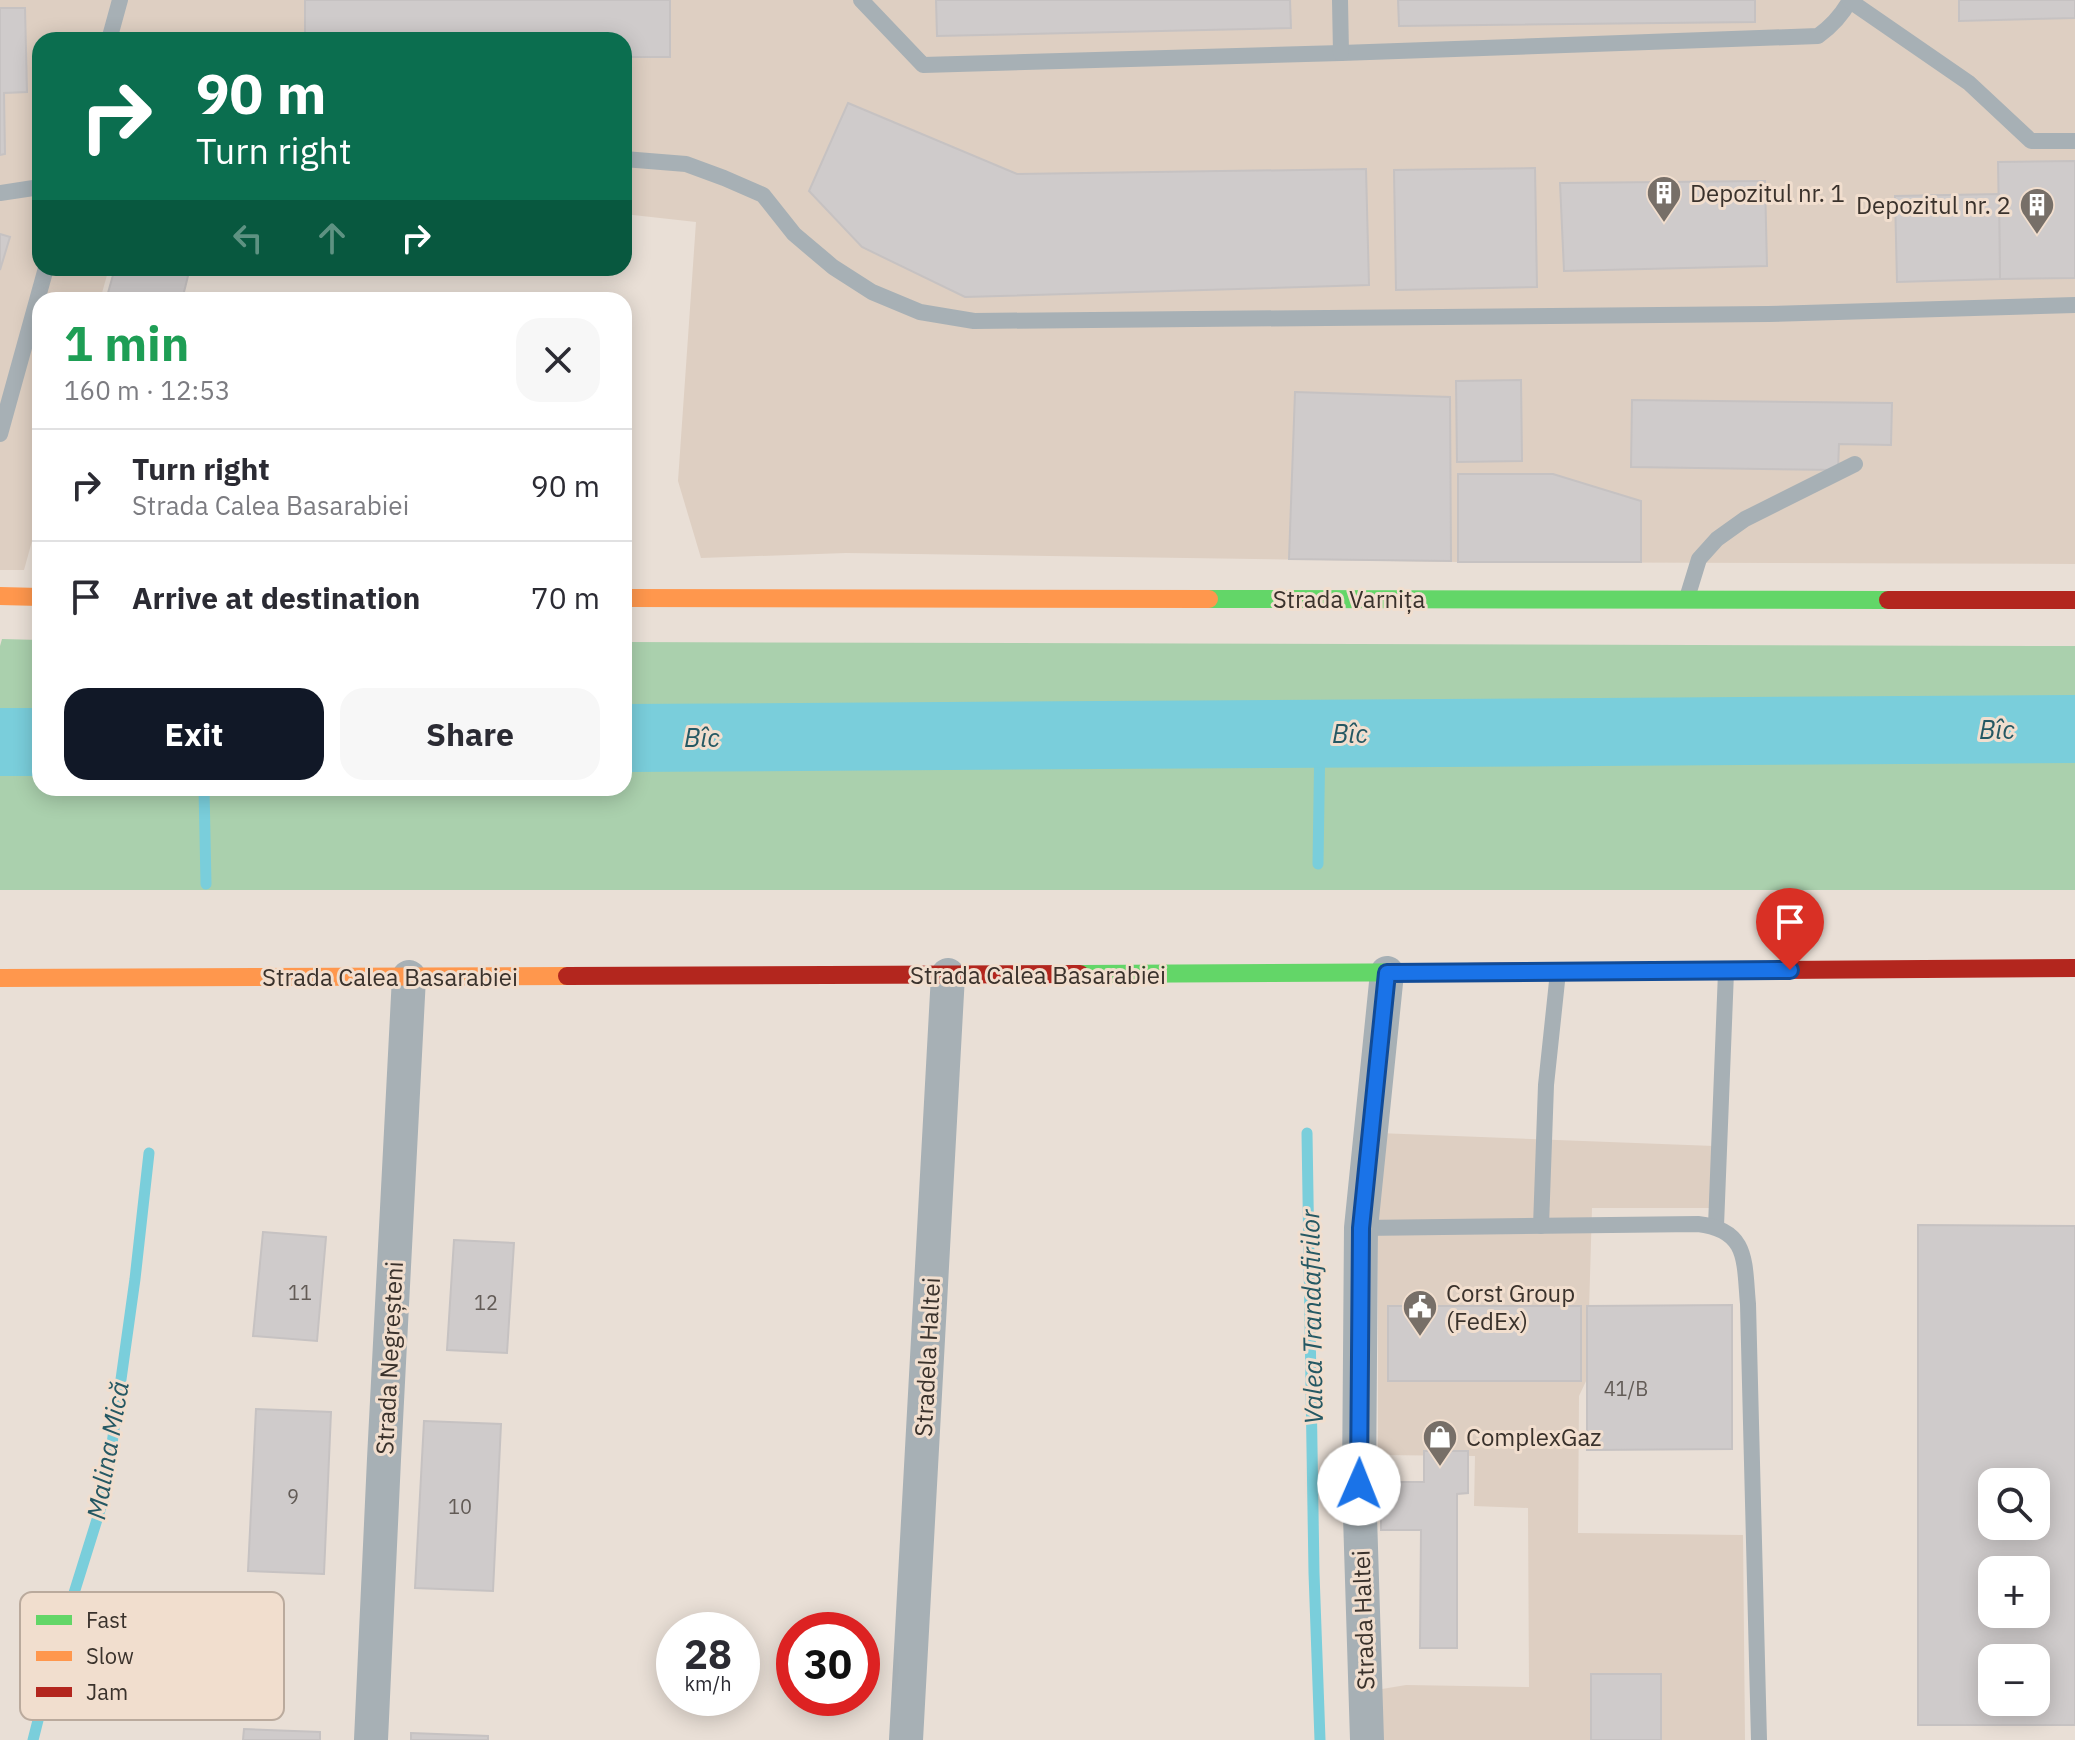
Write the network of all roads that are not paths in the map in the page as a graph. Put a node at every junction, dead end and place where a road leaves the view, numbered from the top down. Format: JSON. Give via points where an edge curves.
{"nodes":[{"id":1,"x":120,"y":0,"type":"edge"},
{"id":2,"x":861,"y":0,"type":"edge"},
{"id":3,"x":1340,"y":0,"type":"edge"},
{"id":4,"x":1850,"y":0,"type":"edge"},
{"id":5,"x":111,"y":32,"type":"edge"},
{"id":6,"x":1341,"y":53,"type":"junction"},
{"id":7,"x":2075,"y":141,"type":"edge"},
{"id":8,"x":632,"y":160,"type":"edge"},
{"id":9,"x":32,"y":188,"type":"edge"},
{"id":10,"x":0,"y":193,"type":"edge"},
{"id":11,"x":2075,"y":305,"type":"edge"},
{"id":12,"x":32,"y":319,"type":"edge"},
{"id":13,"x":0,"y":434,"type":"edge"},
{"id":14,"x":1855,"y":464,"type":"dead end"},
{"id":15,"x":0,"y":596,"type":"edge"},
{"id":16,"x":32,"y":597,"type":"edge"},
{"id":17,"x":632,"y":598,"type":"edge"},
{"id":18,"x":1686,"y":600,"type":"junction"},
{"id":19,"x":2075,"y":600,"type":"edge"},
{"id":20,"x":2075,"y":968,"type":"edge"},
{"id":21,"x":1726,"y":970,"type":"junction"},
{"id":22,"x":1558,"y":972,"type":"junction"},
{"id":23,"x":1387,"y":973,"type":"junction"},
{"id":24,"x":948,"y":975,"type":"junction"},
{"id":25,"x":409,"y":977,"type":"junction"},
{"id":26,"x":0,"y":978,"type":"edge"},
{"id":27,"x":1541,"y":1226,"type":"junction"},
{"id":28,"x":1716,"y":1226,"type":"junction"},
{"id":29,"x":1361,"y":1228,"type":"junction"},
{"id":30,"x":371,"y":1740,"type":"edge"},
{"id":31,"x":906,"y":1740,"type":"edge"},
{"id":32,"x":1367,"y":1740,"type":"edge"},
{"id":33,"x":1759,"y":1740,"type":"edge"}],
"edges":[{"from":1,"to":5,"type":"lane"},
{"from":2,"to":6,"type":"lane","via":[[923,65]]},
{"from":3,"to":6,"type":"lane"},
{"from":4,"to":6,"type":"lane","via":[[1818,36]]},
{"from":4,"to":7,"type":"lane","via":[[1969,83],[2031,141]]},
{"from":8,"to":11,"type":"lane","via":[[686,164],[763,195],[794,234],[872,292],[920,312],[974,321],[1768,314]]},
{"from":9,"to":10,"type":"lane"},
{"from":12,"to":13,"type":"lane"},
{"from":14,"to":18,"type":"lane","via":[[1745,519],[1717,539],[1699,559]]},
{"from":15,"to":16,"type":"main road"},
{"from":17,"to":18,"type":"main road","name":"Strada Varnița"},
{"from":18,"to":19,"type":"main road","name":"Strada Varnița"},
{"from":20,"to":21,"type":"main road","name":"Strada Calea Basarabiei"},
{"from":21,"to":22,"type":"main road","name":"Strada Calea Basarabiei"},
{"from":21,"to":28,"type":"lane"},
{"from":22,"to":23,"type":"main road","name":"Strada Calea Basarabiei"},
{"from":22,"to":27,"type":"lane","via":[[1546,1085]]},
{"from":23,"to":24,"type":"main road","name":"Strada Calea Basarabiei"},
{"from":23,"to":29,"type":"street","name":"Strada Haltei"},
{"from":24,"to":25,"type":"main road","name":"Strada Calea Basarabiei"},
{"from":24,"to":31,"type":"street","name":"Stradela Haltei"},
{"from":25,"to":26,"type":"main road","name":"Strada Calea Basarabiei"},
{"from":25,"to":30,"type":"street","name":"Strada Negreșteni"},
{"from":27,"to":28,"type":"lane"},
{"from":27,"to":29,"type":"lane"},
{"from":28,"to":33,"type":"lane","via":[[1732,1236],[1743,1256],[1747,1292]]},
{"from":29,"to":32,"type":"street","name":"Strada Haltei","via":[[1359,1484]]}]}
